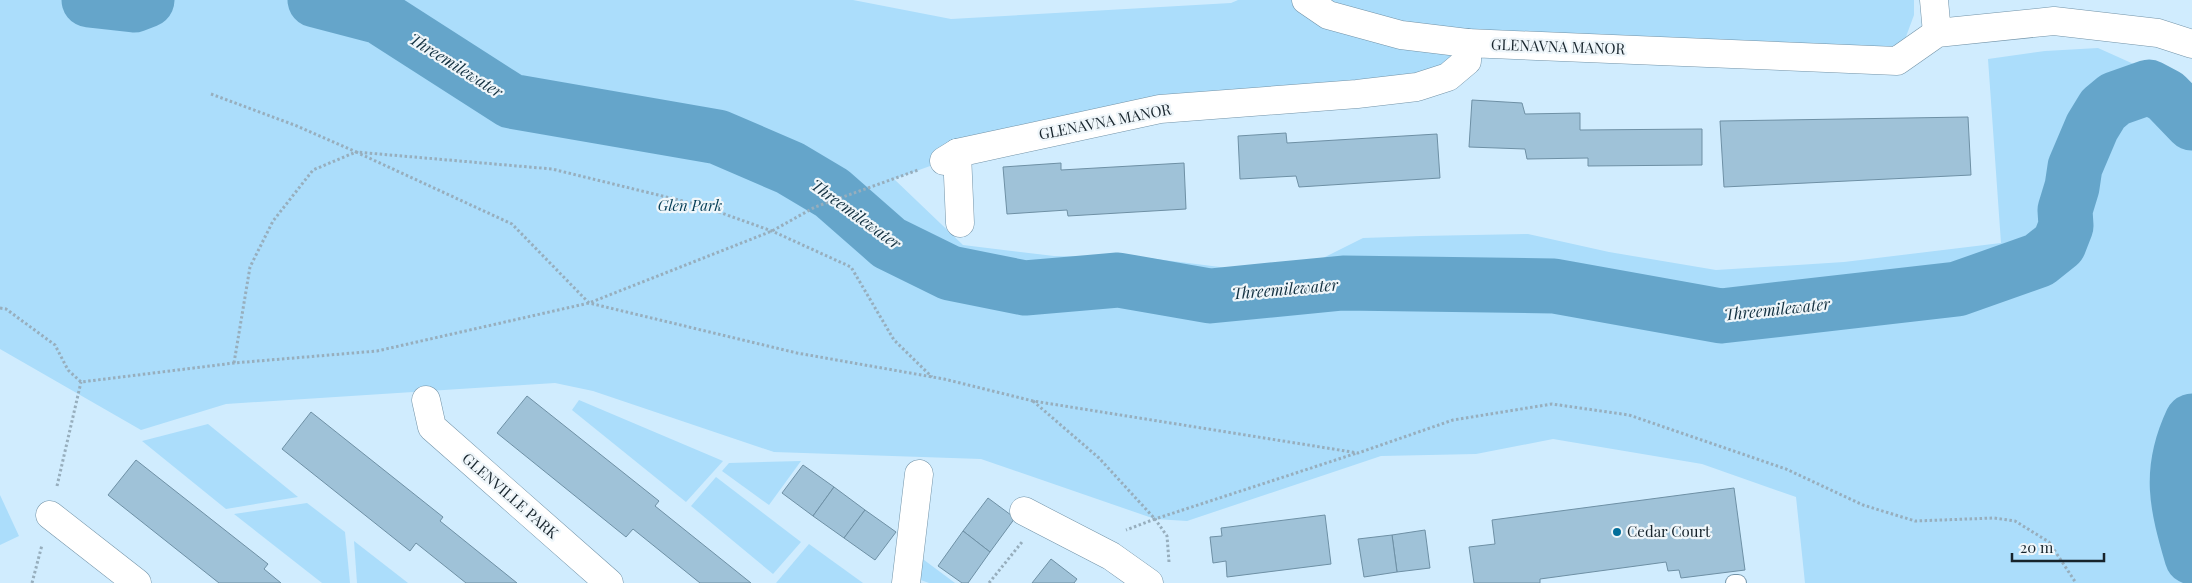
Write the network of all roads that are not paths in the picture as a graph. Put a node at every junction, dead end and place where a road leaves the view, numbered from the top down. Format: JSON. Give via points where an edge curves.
{"nodes":[{"id":1,"x":1306,"y":0,"type":"edge"},
{"id":2,"x":1934,"y":0,"type":"edge"},
{"id":3,"x":1937,"y":33,"type":"junction"},
{"id":4,"x":1468,"y":43,"type":"junction"},
{"id":5,"x":2192,"y":44,"type":"edge"},
{"id":6,"x":960,"y":223,"type":"dead end"},
{"id":7,"x":426,"y":400,"type":"dead end"},
{"id":8,"x":919,"y":474,"type":"dead end"},
{"id":9,"x":50,"y":515,"type":"road end"},
{"id":10,"x":1032,"y":516,"type":"road end"},
{"id":11,"x":1159,"y":576,"type":"edge"},
{"id":12,"x":137,"y":583,"type":"edge"},
{"id":13,"x":610,"y":583,"type":"edge"},
{"id":14,"x":906,"y":583,"type":"edge"},
{"id":15,"x":1734,"y":583,"type":"edge"},
{"id":16,"x":1738,"y":583,"type":"edge"}],
"edges":[{"from":1,"to":4,"type":"street","via":[[1328,15],[1401,35]]},
{"from":2,"to":3,"type":"street"},
{"from":3,"to":4,"type":"street","name":"GLENAVNA MANOR","via":[[1897,61]]},
{"from":3,"to":5,"type":"street","name":"GLENAVNA MANOR","via":[[2054,21],[2158,33]]},
{"from":4,"to":6,"type":"street","name":"GLENAVNA MANOR","via":[[1467,61],[1448,77],[1416,87],[1160,109],[951,157]]},
{"from":7,"to":13,"type":"street","name":"GLENVILLE PARK","via":[[432,427]]},
{"from":8,"to":14,"type":"street"},
{"from":9,"to":12,"type":"street"},
{"from":10,"to":11,"type":"street"},
{"from":15,"to":16,"type":"lane"}]}
